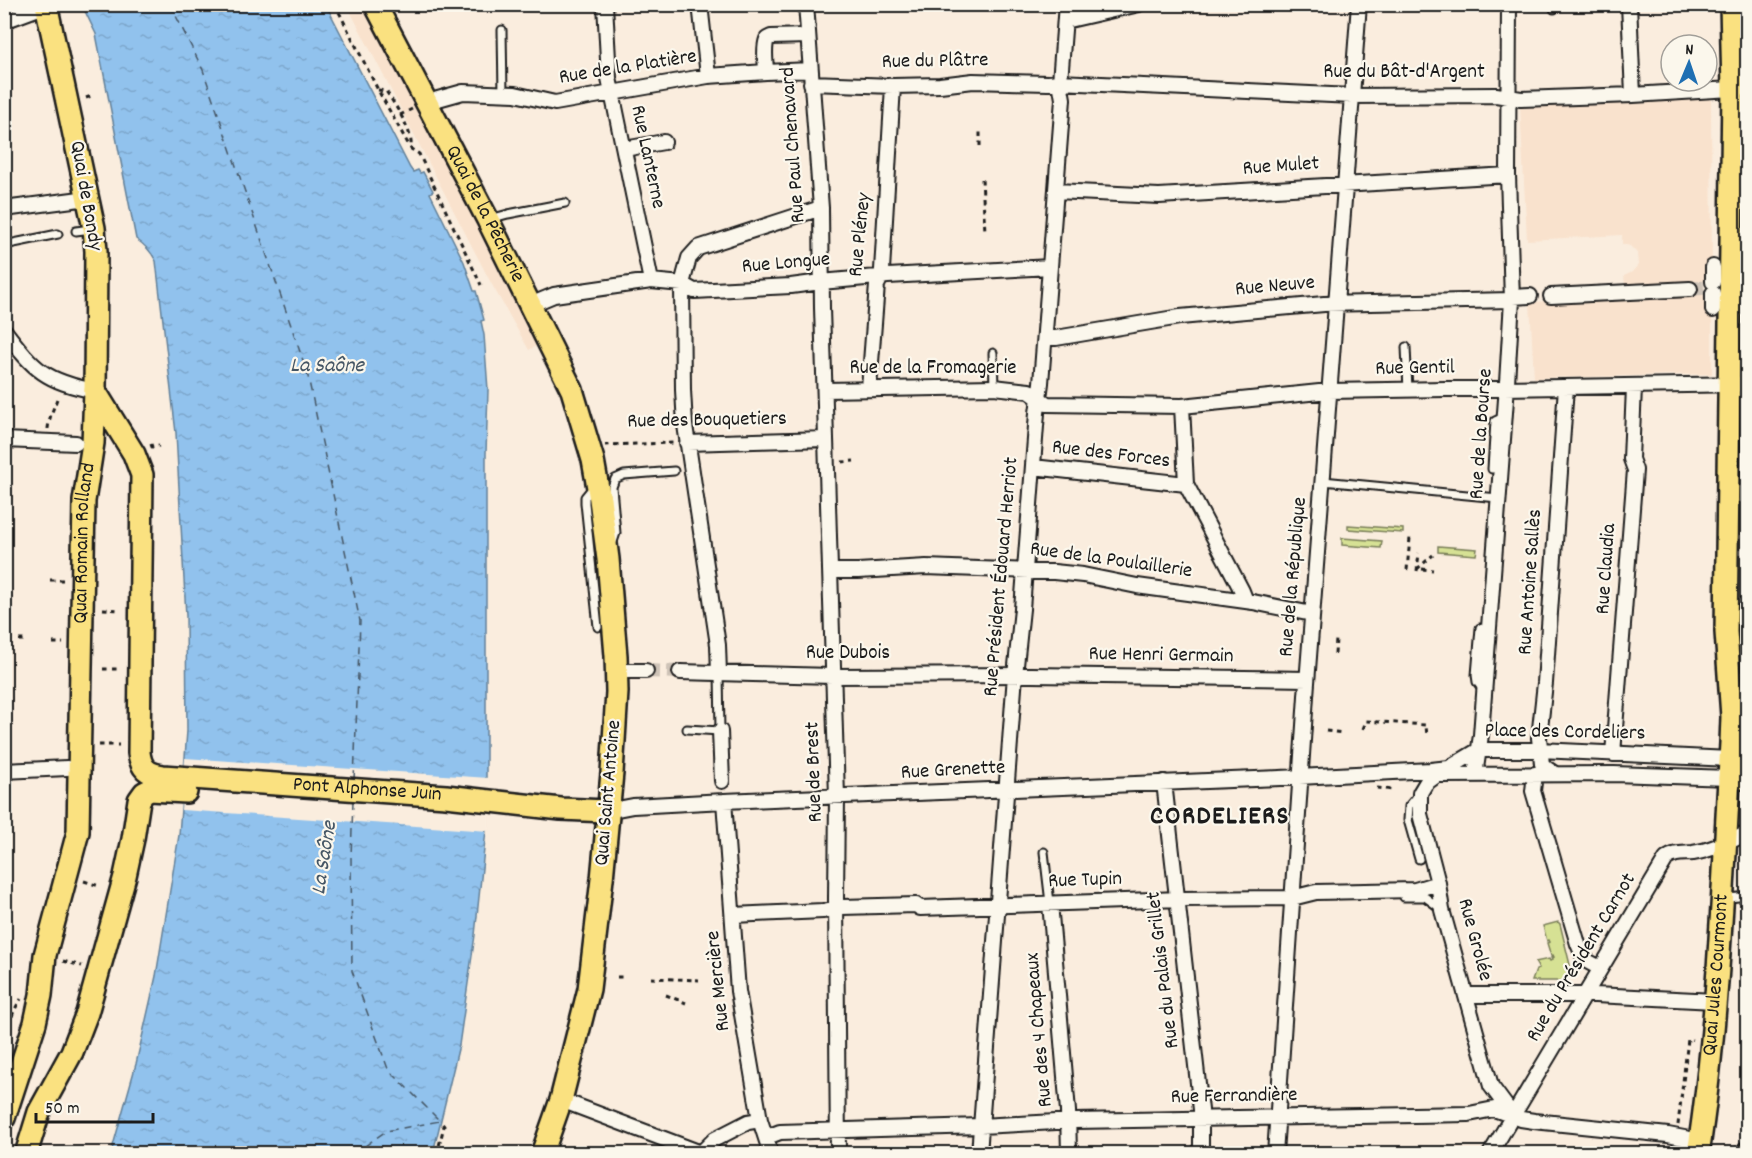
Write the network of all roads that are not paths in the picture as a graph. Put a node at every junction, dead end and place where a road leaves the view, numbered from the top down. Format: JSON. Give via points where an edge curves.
{"nodes":[{"id":1,"x":375,"y":4,"type":"edge"},
{"id":2,"x":605,"y":4,"type":"edge"},
{"id":3,"x":700,"y":4,"type":"edge"},
{"id":4,"x":806,"y":4,"type":"edge"},
{"id":5,"x":1066,"y":4,"type":"edge"},
{"id":6,"x":1139,"y":4,"type":"edge"},
{"id":7,"x":1359,"y":4,"type":"edge"},
{"id":8,"x":1509,"y":4,"type":"edge"},
{"id":9,"x":1629,"y":4,"type":"edge"},
{"id":10,"x":1731,"y":4,"type":"edge"},
{"id":11,"x":55,"y":5,"type":"edge"},
{"id":12,"x":4,"y":21,"type":"edge"},
{"id":13,"x":1065,"y":21,"type":"junction"},
{"id":14,"x":502,"y":30,"type":"dead end"},
{"id":15,"x":808,"y":36,"type":"junction"},
{"id":16,"x":766,"y":72,"type":"junction"},
{"id":17,"x":708,"y":76,"type":"junction"},
{"id":18,"x":810,"y":77,"type":"junction"},
{"id":19,"x":1060,"y":82,"type":"junction"},
{"id":20,"x":893,"y":86,"type":"junction"},
{"id":21,"x":1740,"y":89,"type":"edge"},
{"id":22,"x":612,"y":93,"type":"junction"},
{"id":23,"x":503,"y":94,"type":"junction"},
{"id":24,"x":1634,"y":95,"type":"junction"},
{"id":25,"x":1352,"y":96,"type":"junction"},
{"id":26,"x":1508,"y":96,"type":"junction"},
{"id":27,"x":420,"y":107,"type":"junction"},
{"id":28,"x":664,"y":142,"type":"dead end"},
{"id":29,"x":624,"y":148,"type":"junction"},
{"id":30,"x":1508,"y":175,"type":"junction"},
{"id":31,"x":1345,"y":184,"type":"junction"},
{"id":32,"x":1056,"y":190,"type":"junction"},
{"id":33,"x":88,"y":198,"type":"junction"},
{"id":34,"x":565,"y":203,"type":"dead end"},
{"id":35,"x":820,"y":208,"type":"junction"},
{"id":36,"x":4,"y":209,"type":"edge"},
{"id":37,"x":488,"y":220,"type":"junction"},
{"id":38,"x":58,"y":234,"type":"dead end"},
{"id":39,"x":4,"y":245,"type":"edge"},
{"id":40,"x":1050,"y":267,"type":"junction"},
{"id":41,"x":881,"y":277,"type":"junction"},
{"id":42,"x":651,"y":281,"type":"junction"},
{"id":43,"x":1713,"y":281,"type":"dead end"},
{"id":44,"x":821,"y":282,"type":"junction"},
{"id":45,"x":682,"y":284,"type":"junction"},
{"id":46,"x":1690,"y":289,"type":"tunnel mouth"},
{"id":47,"x":1530,"y":296,"type":"dead end"},
{"id":48,"x":1551,"y":296,"type":"dead end"},
{"id":49,"x":1512,"y":298,"type":"junction"},
{"id":50,"x":1336,"y":303,"type":"junction"},
{"id":51,"x":530,"y":305,"type":"junction"},
{"id":52,"x":1713,"y":310,"type":"dead end"},
{"id":53,"x":4,"y":330,"type":"edge"},
{"id":54,"x":1045,"y":338,"type":"junction"},
{"id":55,"x":1406,"y":347,"type":"dead end"},
{"id":56,"x":993,"y":353,"type":"dead end"},
{"id":57,"x":1739,"y":385,"type":"edge"},
{"id":58,"x":994,"y":387,"type":"junction"},
{"id":59,"x":1566,"y":387,"type":"junction"},
{"id":60,"x":1634,"y":387,"type":"junction"},
{"id":61,"x":869,"y":388,"type":"junction"},
{"id":62,"x":1506,"y":388,"type":"junction"},
{"id":63,"x":825,"y":390,"type":"junction"},
{"id":64,"x":1408,"y":390,"type":"junction"},
{"id":65,"x":95,"y":391,"type":"junction"},
{"id":66,"x":1329,"y":392,"type":"junction"},
{"id":67,"x":1039,"y":398,"type":"junction"},
{"id":68,"x":1084,"y":405,"type":"joint"},
{"id":69,"x":1182,"y":406,"type":"junction"},
{"id":70,"x":1505,"y":417,"type":"junction"},
{"id":71,"x":587,"y":438,"type":"joint"},
{"id":72,"x":826,"y":439,"type":"junction"},
{"id":73,"x":9,"y":440,"type":"edge"},
{"id":74,"x":687,"y":442,"type":"junction"},
{"id":75,"x":76,"y":443,"type":"dead end"},
{"id":76,"x":1033,"y":467,"type":"junction"},
{"id":77,"x":1492,"y":469,"type":"dead end"},
{"id":78,"x":674,"y":471,"type":"dead end"},
{"id":79,"x":1323,"y":481,"type":"junction"},
{"id":80,"x":598,"y":482,"type":"junction"},
{"id":81,"x":1186,"y":484,"type":"junction"},
{"id":82,"x":1498,"y":498,"type":"junction"},
{"id":83,"x":587,"y":529,"type":"junction"},
{"id":84,"x":601,"y":552,"type":"junction"},
{"id":85,"x":1025,"y":570,"type":"junction"},
{"id":86,"x":830,"y":571,"type":"junction"},
{"id":87,"x":1246,"y":601,"type":"junction"},
{"id":88,"x":1312,"y":614,"type":"junction"},
{"id":89,"x":598,"y":627,"type":"dead end"},
{"id":90,"x":1480,"y":628,"type":"dead end"},
{"id":91,"x":617,"y":671,"type":"junction"},
{"id":92,"x":646,"y":672,"type":"tunnel mouth"},
{"id":93,"x":680,"y":672,"type":"tunnel mouth"},
{"id":94,"x":719,"y":673,"type":"junction"},
{"id":95,"x":1015,"y":675,"type":"junction"},
{"id":96,"x":833,"y":676,"type":"junction"},
{"id":97,"x":1307,"y":679,"type":"junction"},
{"id":98,"x":1484,"y":690,"type":"junction"},
{"id":99,"x":687,"y":729,"type":"dead end"},
{"id":100,"x":716,"y":731,"type":"junction"},
{"id":101,"x":1479,"y":750,"type":"junction"},
{"id":102,"x":1540,"y":750,"type":"junction"},
{"id":103,"x":1613,"y":754,"type":"junction"},
{"id":104,"x":67,"y":768,"type":"dead end"},
{"id":105,"x":1449,"y":768,"type":"junction"},
{"id":106,"x":1738,"y":769,"type":"edge"},
{"id":107,"x":4,"y":771,"type":"edge"},
{"id":108,"x":1404,"y":771,"type":"junction"},
{"id":109,"x":1535,"y":774,"type":"junction"},
{"id":110,"x":1555,"y":774,"type":"junction"},
{"id":111,"x":1436,"y":775,"type":"junction"},
{"id":112,"x":1475,"y":775,"type":"junction"},
{"id":113,"x":1300,"y":776,"type":"junction"},
{"id":114,"x":722,"y":781,"type":"dead end"},
{"id":115,"x":1164,"y":782,"type":"junction"},
{"id":116,"x":183,"y":784,"type":"junction"},
{"id":117,"x":1006,"y":789,"type":"junction"},
{"id":118,"x":1420,"y":793,"type":"junction"},
{"id":119,"x":837,"y":797,"type":"junction"},
{"id":120,"x":724,"y":801,"type":"junction"},
{"id":121,"x":608,"y":811,"type":"junction"},
{"id":122,"x":1748,"y":833,"type":"edge"},
{"id":123,"x":1725,"y":844,"type":"junction"},
{"id":124,"x":1044,"y":852,"type":"dead end"},
{"id":125,"x":1419,"y":859,"type":"dead end"},
{"id":126,"x":1438,"y":883,"type":"junction"},
{"id":127,"x":1748,"y":896,"type":"edge"},
{"id":128,"x":1382,"y":897,"type":"dead end"},
{"id":129,"x":1292,"y":898,"type":"junction"},
{"id":130,"x":1177,"y":899,"type":"junction"},
{"id":131,"x":1050,"y":903,"type":"junction"},
{"id":132,"x":997,"y":905,"type":"junction"},
{"id":133,"x":1721,"y":906,"type":"junction"},
{"id":134,"x":836,"y":909,"type":"junction"},
{"id":135,"x":1442,"y":910,"type":"junction"},
{"id":136,"x":733,"y":915,"type":"junction"},
{"id":137,"x":1600,"y":968,"type":"junction"},
{"id":138,"x":1466,"y":995,"type":"junction"},
{"id":139,"x":1583,"y":996,"type":"junction"},
{"id":140,"x":1715,"y":1001,"type":"junction"},
{"id":141,"x":13,"y":1066,"type":"edge"},
{"id":142,"x":561,"y":1100,"type":"junction"},
{"id":143,"x":1513,"y":1115,"type":"junction"},
{"id":144,"x":1277,"y":1117,"type":"junction"},
{"id":145,"x":4,"y":1118,"type":"edge"},
{"id":146,"x":1201,"y":1119,"type":"junction"},
{"id":147,"x":760,"y":1120,"type":"junction"},
{"id":148,"x":1068,"y":1122,"type":"junction"},
{"id":149,"x":980,"y":1126,"type":"junction"},
{"id":150,"x":838,"y":1131,"type":"junction"},
{"id":151,"x":767,"y":1137,"type":"junction"},
{"id":152,"x":1699,"y":1147,"type":"edge"},
{"id":153,"x":700,"y":1153,"type":"edge"},
{"id":154,"x":26,"y":1154,"type":"edge"},
{"id":155,"x":542,"y":1154,"type":"edge"},
{"id":156,"x":771,"y":1154,"type":"edge"},
{"id":157,"x":838,"y":1154,"type":"edge"},
{"id":158,"x":978,"y":1154,"type":"edge"},
{"id":159,"x":1070,"y":1154,"type":"edge"},
{"id":160,"x":1201,"y":1154,"type":"edge"},
{"id":161,"x":1275,"y":1154,"type":"edge"},
{"id":162,"x":1490,"y":1154,"type":"edge"}],
"edges":[{"from":1,"to":27,"type":"main road","name":"Quai de la Pêcherie"},
{"from":2,"to":22,"type":"street","name":"Rue Lanterne"},
{"from":3,"to":17,"type":"street"},
{"from":4,"to":15,"type":"street","name":"Rue Paul Chenavard"},
{"from":5,"to":13,"type":"street","name":"Rue Président Édouard Herriot"},
{"from":6,"to":13,"type":"street"},
{"from":7,"to":25,"type":"street","name":"Rue de la République"},
{"from":8,"to":26,"type":"street","name":"Rue de la Bourse"},
{"from":9,"to":24,"type":"street"},
{"from":10,"to":21,"type":"main road","name":"Quai Jules Courmont"},
{"from":11,"to":12,"type":"street"},
{"from":11,"to":33,"type":"main road","name":"Quai de Bondy"},
{"from":13,"to":19,"type":"street","name":"Rue Président Édouard Herriot"},
{"from":14,"to":23,"type":"lane"},
{"from":15,"to":16,"type":"street","via":[[767,39]]},
{"from":15,"to":18,"type":"street","name":"Rue Paul Chenavard"},
{"from":16,"to":17,"type":"street","name":"Rue de la Platière"},
{"from":16,"to":18,"type":"street","name":"Rue de la Platière"},
{"from":17,"to":22,"type":"street","name":"Rue de la Platière"},
{"from":18,"to":20,"type":"street","name":"Rue du Plâtre"},
{"from":18,"to":35,"type":"street","name":"Rue Paul Chenavard"},
{"from":19,"to":20,"type":"street","name":"Rue du Plâtre","via":[[973,81]]},
{"from":19,"to":25,"type":"street","name":"Rue du Bât-d'Argent"},
{"from":19,"to":32,"type":"street","name":"Rue Président Édouard Herriot","via":[[1063,99]]},
{"from":20,"to":41,"type":"street","name":"Rue Pléney"},
{"from":21,"to":24,"type":"street","name":"Rue du Bât-d'Argent"},
{"from":21,"to":57,"type":"main road","name":"Quai Jules Courmont"},
{"from":22,"to":23,"type":"street","name":"Rue de la Platière","via":[[555,103]]},
{"from":22,"to":29,"type":"street","name":"Rue Lanterne"},
{"from":23,"to":27,"type":"street","name":"Rue de la Platière","via":[[463,92]]},
{"from":24,"to":26,"type":"street","name":"Rue du Bât-d'Argent","via":[[1521,99]]},
{"from":25,"to":26,"type":"street","name":"Rue du Bât-d'Argent"},
{"from":25,"to":31,"type":"street","name":"Rue de la République"},
{"from":26,"to":30,"type":"street","name":"Rue de la Bourse"},
{"from":27,"to":37,"type":"main road","name":"Quai de la Pêcherie"},
{"from":28,"to":29,"type":"street"},
{"from":29,"to":42,"type":"street","name":"Rue Lanterne"},
{"from":30,"to":31,"type":"street","name":"Rue Mulet"},
{"from":30,"to":49,"type":"street","name":"Rue de la Bourse"},
{"from":31,"to":32,"type":"street","name":"Rue Mulet","via":[[1159,196]]},
{"from":31,"to":50,"type":"street","name":"Rue de la République"},
{"from":32,"to":40,"type":"street","name":"Rue Président Édouard Herriot"},
{"from":33,"to":36,"type":"street"},
{"from":33,"to":65,"type":"main road","name":"Quai de Bondy","via":[[85,230],[96,251]]},
{"from":34,"to":37,"type":"lane"},
{"from":35,"to":44,"type":"street","name":"Rue Paul Chenavard"},
{"from":35,"to":45,"type":"street","via":[[698,248],[689,258]]},
{"from":37,"to":51,"type":"main road","name":"Quai de la Pêcherie"},
{"from":38,"to":39,"type":"lane"},
{"from":40,"to":41,"type":"street","name":"Rue Longue"},
{"from":40,"to":54,"type":"street","name":"Rue Président Édouard Herriot"},
{"from":41,"to":44,"type":"street","name":"Rue Longue"},
{"from":41,"to":61,"type":"street","name":"Rue Pléney","via":[[877,285]]},
{"from":42,"to":45,"type":"street","name":"Rue Longue"},
{"from":42,"to":51,"type":"street","name":"Rue Longue","via":[[554,295]]},
{"from":43,"to":52,"type":"street"},
{"from":44,"to":45,"type":"street","name":"Rue Longue","via":[[694,291]]},
{"from":44,"to":63,"type":"street","name":"Rue Paul Chenavard"},
{"from":45,"to":74,"type":"street"},
{"from":46,"to":48,"type":"street"},
{"from":47,"to":49,"type":"street","name":"Rue Neuve"},
{"from":49,"to":50,"type":"street","name":"Rue Neuve"},
{"from":49,"to":62,"type":"street","name":"Rue de la Bourse"},
{"from":50,"to":54,"type":"street","name":"Rue Neuve","via":[[1180,317]]},
{"from":50,"to":66,"type":"street","name":"Rue de la République"},
{"from":51,"to":71,"type":"main road","name":"Quai de la Pêcherie","via":[[574,393]]},
{"from":53,"to":65,"type":"street","via":[[23,355],[49,377]]},
{"from":54,"to":67,"type":"street","name":"Rue Président Édouard Herriot"},
{"from":55,"to":64,"type":"lane"},
{"from":56,"to":58,"type":"lane"},
{"from":57,"to":60,"type":"street","name":"Rue Gentil"},
{"from":57,"to":106,"type":"main road","name":"Quai Jules Courmont","via":[[1726,632]]},
{"from":58,"to":61,"type":"street","name":"Rue de la Fromagerie"},
{"from":58,"to":67,"type":"street","name":"Rue de la Fromagerie","via":[[1029,391]]},
{"from":59,"to":60,"type":"street","name":"Rue Gentil"},
{"from":59,"to":62,"type":"street","name":"Rue Gentil"},
{"from":59,"to":102,"type":"street","name":"Rue Antoine Sallès"},
{"from":60,"to":103,"type":"street","name":"Rue Claudia","via":[[1631,459],[1635,470]]},
{"from":61,"to":63,"type":"street","name":"Rue de la Fromagerie"},
{"from":62,"to":64,"type":"street","name":"Rue Gentil"},
{"from":62,"to":70,"type":"street","name":"Rue de la Bourse"},
{"from":63,"to":72,"type":"street","name":"Rue de Brest"},
{"from":64,"to":66,"type":"street","name":"Rue Gentil"},
{"from":65,"to":116,"type":"main road","name":"Quai Romain Rolland","via":[[134,454],[142,475],[141,763],[155,775]]},
{"from":65,"to":141,"type":"main road","name":"Quai Romain Rolland","via":[[93,443],[84,501],[78,832],[45,955],[35,1023]]},
{"from":66,"to":69,"type":"street","name":"Rue Gentil"},
{"from":66,"to":79,"type":"street","name":"Rue de la République"},
{"from":67,"to":68,"type":"street","name":"Rue de la Fromagerie","via":[[1047,404]]},
{"from":67,"to":76,"type":"street","name":"Rue Président Édouard Herriot"},
{"from":68,"to":69,"type":"street","name":"Rue Gentil"},
{"from":69,"to":81,"type":"street"},
{"from":70,"to":77,"type":"lane","via":[[1495,421]]},
{"from":70,"to":82,"type":"street","name":"Rue de la Bourse"},
{"from":71,"to":80,"type":"main road","name":"Quai Saint Antoine"},
{"from":72,"to":74,"type":"street","name":"Rue des Bouquetiers"},
{"from":72,"to":86,"type":"street","name":"Rue de Brest"},
{"from":73,"to":75,"type":"street"},
{"from":74,"to":94,"type":"street"},
{"from":76,"to":81,"type":"street","name":"Rue des Forces"},
{"from":76,"to":85,"type":"street","name":"Rue Président Édouard Herriot"},
{"from":78,"to":84,"type":"lane","via":[[615,479],[612,488],[616,533]]},
{"from":79,"to":82,"type":"lane"},
{"from":79,"to":88,"type":"street","name":"Rue de la République"},
{"from":80,"to":83,"type":"lane","via":[[585,497]]},
{"from":80,"to":84,"type":"main road","name":"Quai Saint Antoine"},
{"from":81,"to":87,"type":"street"},
{"from":82,"to":98,"type":"street","name":"Rue de la Bourse"},
{"from":83,"to":84,"type":"lane"},
{"from":83,"to":84,"type":"lane"},
{"from":84,"to":89,"type":"lane"},
{"from":84,"to":91,"type":"main road","name":"Quai Saint Antoine"},
{"from":85,"to":86,"type":"street","name":"Rue de la Poulaillerie","via":[[926,567]]},
{"from":85,"to":87,"type":"street","name":"Rue de la Poulaillerie","via":[[1083,575]]},
{"from":85,"to":95,"type":"street","name":"Rue Président Édouard Herriot"},
{"from":86,"to":96,"type":"street","name":"Rue de Brest"},
{"from":87,"to":88,"type":"street","name":"Rue de la Poulaillerie"},
{"from":88,"to":97,"type":"street","name":"Rue de la République"},
{"from":90,"to":98,"type":"lane","via":[[1476,675]]},
{"from":91,"to":92,"type":"street"},
{"from":91,"to":121,"type":"main road","name":"Quai Saint Antoine"},
{"from":93,"to":94,"type":"street","name":"Rue Dubois"},
{"from":94,"to":96,"type":"street","name":"Rue Dubois"},
{"from":94,"to":100,"type":"lane"},
{"from":95,"to":96,"type":"street","name":"Rue Dubois"},
{"from":95,"to":97,"type":"street","name":"Rue Henri Germain"},
{"from":95,"to":117,"type":"street","name":"Rue Président Édouard Herriot"},
{"from":96,"to":119,"type":"street","name":"Rue de Brest"},
{"from":97,"to":113,"type":"street","name":"Rue de la République"},
{"from":98,"to":101,"type":"street","name":"Rue de la Bourse"},
{"from":99,"to":100,"type":"lane"},
{"from":100,"to":114,"type":"street"},
{"from":101,"to":102,"type":"street","name":"Place des Cordeliers"},
{"from":101,"to":105,"type":"street","name":"Place des Cordeliers"},
{"from":101,"to":112,"type":"street","name":"Rue de la Bourse"},
{"from":102,"to":103,"type":"street","name":"Place des Cordeliers"},
{"from":102,"to":110,"type":"street","via":[[1542,764]]},
{"from":103,"to":106,"type":"street","name":"Place des Cordeliers"},
{"from":104,"to":107,"type":"street"},
{"from":105,"to":108,"type":"street","name":"Place des Cordeliers"},
{"from":105,"to":111,"type":"street"},
{"from":106,"to":110,"type":"street","name":"Place des Cordeliers"},
{"from":106,"to":123,"type":"main road","name":"Quai Jules Courmont"},
{"from":108,"to":111,"type":"street","name":"Place des Cordeliers"},
{"from":108,"to":113,"type":"street","name":"Place des Cordeliers"},
{"from":108,"to":118,"type":"street","via":[[1414,776]]},
{"from":109,"to":110,"type":"street","name":"Place des Cordeliers"},
{"from":109,"to":112,"type":"street","name":"Place des Cordeliers"},
{"from":109,"to":137,"type":"street","via":[[1533,791],[1578,944],[1585,960]]},
{"from":111,"to":112,"type":"street","name":"Place des Cordeliers"},
{"from":111,"to":118,"type":"street"},
{"from":113,"to":115,"type":"street","name":"Rue Grenette"},
{"from":113,"to":129,"type":"street","name":"Rue de la République"},
{"from":115,"to":117,"type":"street","name":"Rue Grenette"},
{"from":115,"to":130,"type":"street","name":"Rue du Palais Grillet"},
{"from":116,"to":121,"type":"main road","name":"Pont Alphonse Juin","via":[[446,796]]},
{"from":116,"to":154,"type":"main road","via":[[150,790],[139,800],[125,876],[87,1012],[72,1052],[39,1112]]},
{"from":117,"to":119,"type":"street","name":"Rue Grenette"},
{"from":117,"to":132,"type":"street","name":"Rue Président Édouard Herriot"},
{"from":118,"to":125,"type":"lane","via":[[1409,806],[1408,820]]},
{"from":118,"to":126,"type":"street","name":"Rue Grolée","via":[[1420,814]]},
{"from":119,"to":120,"type":"street","name":"Rue Grenette"},
{"from":119,"to":134,"type":"street","name":"Rue de Brest"},
{"from":120,"to":121,"type":"street","name":"Rue Grenette"},
{"from":120,"to":136,"type":"street","name":"Rue Mercière"},
{"from":121,"to":142,"type":"main road","name":"Quai Saint Antoine","via":[[589,989]]},
{"from":122,"to":123,"type":"street","name":"Rue du Président Carnot"},
{"from":123,"to":133,"type":"main road","name":"Quai Jules Courmont"},
{"from":123,"to":137,"type":"street","name":"Rue du Président Carnot","via":[[1693,853],[1676,853],[1666,859]]},
{"from":124,"to":131,"type":"lane"},
{"from":126,"to":129,"type":"street","name":"Rue Tupin","via":[[1415,890],[1316,892]]},
{"from":126,"to":135,"type":"street","name":"Rue Grolée"},
{"from":127,"to":133,"type":"lane","via":[[1728,898]]},
{"from":128,"to":135,"type":"lane","via":[[1425,897]]},
{"from":129,"to":130,"type":"street","name":"Rue Tupin"},
{"from":129,"to":144,"type":"street","name":"Rue de la République"},
{"from":130,"to":131,"type":"street","name":"Rue Tupin"},
{"from":130,"to":146,"type":"street","name":"Rue du Palais Grillet"},
{"from":131,"to":132,"type":"street","name":"Rue Tupin"},
{"from":131,"to":148,"type":"street","name":"Rue des 4 Chapeaux"},
{"from":132,"to":134,"type":"street","name":"Rue Tupin","via":[[920,912],[916,905]]},
{"from":132,"to":149,"type":"street","name":"Rue Président Édouard Herriot"},
{"from":133,"to":140,"type":"main road","name":"Quai Jules Courmont"},
{"from":134,"to":136,"type":"street","name":"Rue Tupin"},
{"from":134,"to":150,"type":"street","name":"Rue de Brest"},
{"from":135,"to":138,"type":"street","name":"Rue Grolée"},
{"from":136,"to":147,"type":"street","name":"Rue Mercière","via":[[738,991]]},
{"from":137,"to":139,"type":"street","name":"Rue du Président Carnot"},
{"from":138,"to":139,"type":"street"},
{"from":138,"to":143,"type":"street","name":"Rue Grolée","via":[[1491,1086]]},
{"from":139,"to":140,"type":"street"},
{"from":139,"to":143,"type":"street","name":"Rue du Président Carnot"},
{"from":140,"to":152,"type":"main road","name":"Quai Jules Courmont"},
{"from":141,"to":145,"type":"main road","name":"Quai Romain Rolland"},
{"from":142,"to":153,"type":"street"},
{"from":142,"to":155,"type":"main road","name":"Quai Saint Antoine"},
{"from":143,"to":144,"type":"street","name":"Rue Ferrandière","via":[[1494,1109],[1469,1114]]},
{"from":143,"to":152,"type":"street","name":"Rue Ferrandière","via":[[1534,1121],[1677,1136]]},
{"from":143,"to":162,"type":"street","name":"Rue du Président Carnot"},
{"from":144,"to":146,"type":"street","name":"Rue Ferrandière"},
{"from":144,"to":161,"type":"street","name":"Rue de la République"},
{"from":146,"to":148,"type":"street","name":"Rue Ferrandière"},
{"from":146,"to":160,"type":"street","name":"Rue du Palais Grillet"},
{"from":147,"to":151,"type":"street","name":"Rue Mercière"},
{"from":147,"to":153,"type":"street","via":[[715,1139]]},
{"from":148,"to":149,"type":"street","name":"Rue Ferrandière"},
{"from":148,"to":159,"type":"street","name":"Rue des 4 Chapeaux"},
{"from":149,"to":150,"type":"street","name":"Rue Ferrandière"},
{"from":149,"to":158,"type":"street","name":"Rue Président Édouard Herriot"},
{"from":150,"to":151,"type":"street","name":"Rue Ferrandière","via":[[780,1132]]},
{"from":150,"to":157,"type":"street","name":"Rue de Brest"},
{"from":151,"to":156,"type":"street","name":"Rue Mercière"}]}
